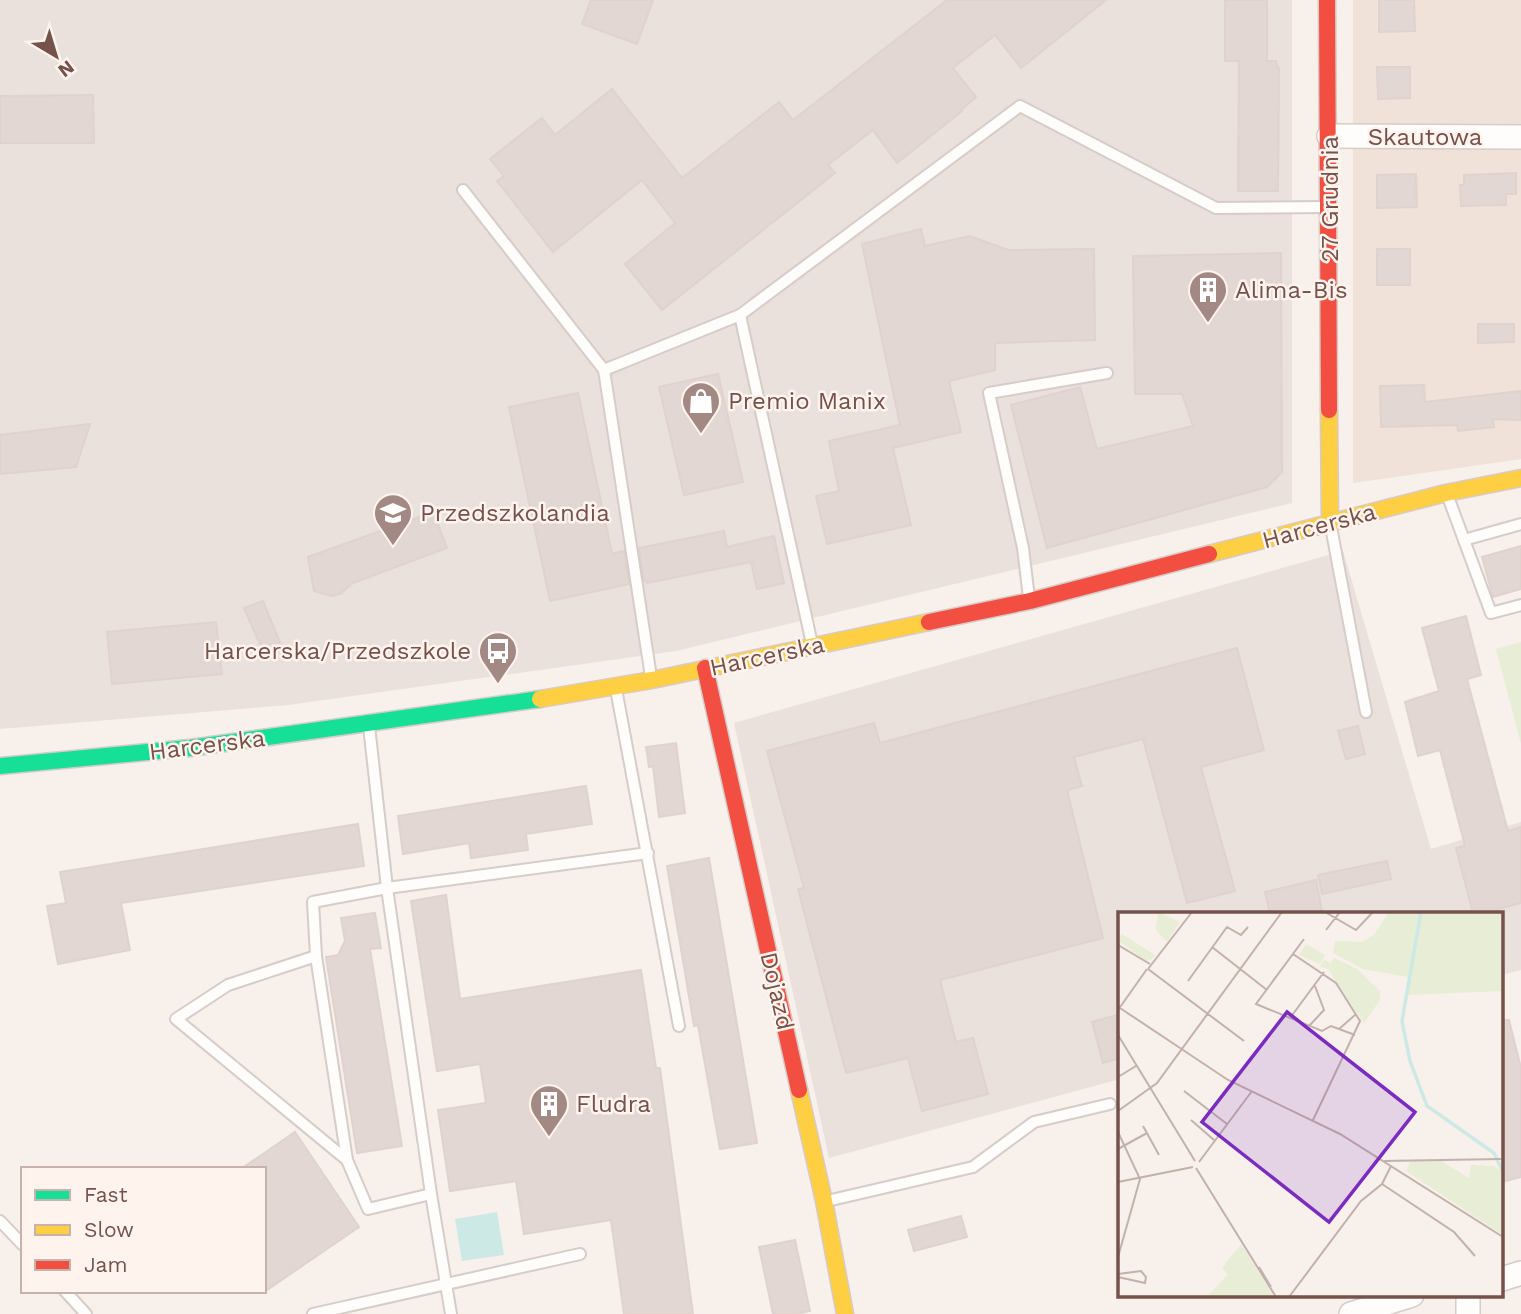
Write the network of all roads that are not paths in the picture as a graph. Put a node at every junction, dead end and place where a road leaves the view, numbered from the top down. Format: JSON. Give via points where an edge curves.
{"nodes":[{"id":1,"x":1327,"y":0,"type":"edge"},
{"id":2,"x":1329,"y":136,"type":"junction"},
{"id":3,"x":1521,"y":137,"type":"edge"},
{"id":4,"x":463,"y":190,"type":"dead end"},
{"id":5,"x":1330,"y":206,"type":"junction"},
{"id":6,"x":740,"y":315,"type":"junction"},
{"id":7,"x":604,"y":370,"type":"junction"},
{"id":8,"x":1107,"y":373,"type":"dead end"},
{"id":9,"x":1521,"y":478,"type":"edge"},
{"id":10,"x":1446,"y":493,"type":"junction"},
{"id":11,"x":1331,"y":524,"type":"junction"},
{"id":12,"x":1521,"y":524,"type":"edge"},
{"id":13,"x":1464,"y":540,"type":"junction"},
{"id":14,"x":1030,"y":601,"type":"junction"},
{"id":15,"x":1521,"y":605,"type":"edge"},
{"id":16,"x":813,"y":646,"type":"junction"},
{"id":17,"x":705,"y":668,"type":"junction"},
{"id":18,"x":652,"y":680,"type":"junction"},
{"id":19,"x":616,"y":686,"type":"junction"},
{"id":20,"x":1366,"y":712,"type":"dead end"},
{"id":21,"x":369,"y":723,"type":"junction"},
{"id":22,"x":0,"y":766,"type":"edge"},
{"id":23,"x":648,"y":853,"type":"junction"},
{"id":24,"x":387,"y":888,"type":"junction"},
{"id":25,"x":316,"y":956,"type":"junction"},
{"id":26,"x":679,"y":1026,"type":"dead end"},
{"id":27,"x":1110,"y":1104,"type":"dead end"},
{"id":28,"x":348,"y":1160,"type":"junction"},
{"id":29,"x":430,"y":1194,"type":"junction"},
{"id":30,"x":824,"y":1201,"type":"junction"},
{"id":31,"x":0,"y":1221,"type":"edge"},
{"id":32,"x":21,"y":1243,"type":"edge"},
{"id":33,"x":580,"y":1254,"type":"dead end"},
{"id":34,"x":1521,"y":1273,"type":"edge"},
{"id":35,"x":1504,"y":1278,"type":"edge"},
{"id":36,"x":446,"y":1285,"type":"junction"},
{"id":37,"x":67,"y":1293,"type":"edge"},
{"id":38,"x":1409,"y":1296,"type":"edge"},
{"id":39,"x":1468,"y":1296,"type":"edge"},
{"id":40,"x":86,"y":1314,"type":"edge"},
{"id":41,"x":313,"y":1314,"type":"edge"},
{"id":42,"x":451,"y":1314,"type":"edge"},
{"id":43,"x":845,"y":1314,"type":"edge"},
{"id":44,"x":1351,"y":1314,"type":"edge"},
{"id":45,"x":1468,"y":1314,"type":"edge"}],
"edges":[{"from":1,"to":2,"type":"street","name":"27 Grudnia"},
{"from":2,"to":3,"type":"street","name":"Skautowa"},
{"from":2,"to":5,"type":"street","name":"27 Grudnia"},
{"from":4,"to":7,"type":"lane"},
{"from":5,"to":6,"type":"lane","via":[[1216,208],[1020,106]]},
{"from":5,"to":11,"type":"street","name":"27 Grudnia"},
{"from":6,"to":7,"type":"lane"},
{"from":6,"to":16,"type":"lane"},
{"from":7,"to":18,"type":"lane"},
{"from":8,"to":14,"type":"lane","via":[[989,393]]},
{"from":9,"to":10,"type":"street","name":"Harcerska"},
{"from":10,"to":11,"type":"street","name":"Harcerska"},
{"from":10,"to":13,"type":"lane"},
{"from":11,"to":14,"type":"street","name":"Harcerska"},
{"from":11,"to":20,"type":"lane"},
{"from":12,"to":13,"type":"lane"},
{"from":13,"to":15,"type":"lane","via":[[1491,613]]},
{"from":14,"to":16,"type":"street","name":"Harcerska"},
{"from":16,"to":17,"type":"street","name":"Harcerska"},
{"from":17,"to":18,"type":"street","name":"Harcerska"},
{"from":17,"to":30,"type":"street","name":"Dojazd"},
{"from":18,"to":19,"type":"street","name":"Harcerska"},
{"from":19,"to":21,"type":"street","name":"Harcerska"},
{"from":19,"to":23,"type":"lane"},
{"from":21,"to":22,"type":"street","name":"Harcerska","via":[[190,748]]},
{"from":21,"to":24,"type":"lane"},
{"from":23,"to":24,"type":"lane"},
{"from":23,"to":26,"type":"lane"},
{"from":24,"to":25,"type":"lane","via":[[313,902]]},
{"from":24,"to":29,"type":"lane"},
{"from":25,"to":28,"type":"lane"},
{"from":25,"to":28,"type":"lane","via":[[228,985],[176,1018]]},
{"from":27,"to":30,"type":"lane","via":[[1034,1122],[973,1167]]},
{"from":28,"to":29,"type":"lane","via":[[368,1209]]},
{"from":29,"to":36,"type":"lane"},
{"from":30,"to":43,"type":"street","name":"Dojazd"},
{"from":31,"to":32,"type":"lane"},
{"from":33,"to":36,"type":"lane"},
{"from":34,"to":35,"type":"street"},
{"from":36,"to":41,"type":"lane"},
{"from":36,"to":42,"type":"lane"},
{"from":37,"to":40,"type":"lane"},
{"from":38,"to":44,"type":"street"},
{"from":39,"to":45,"type":"street"}]}
